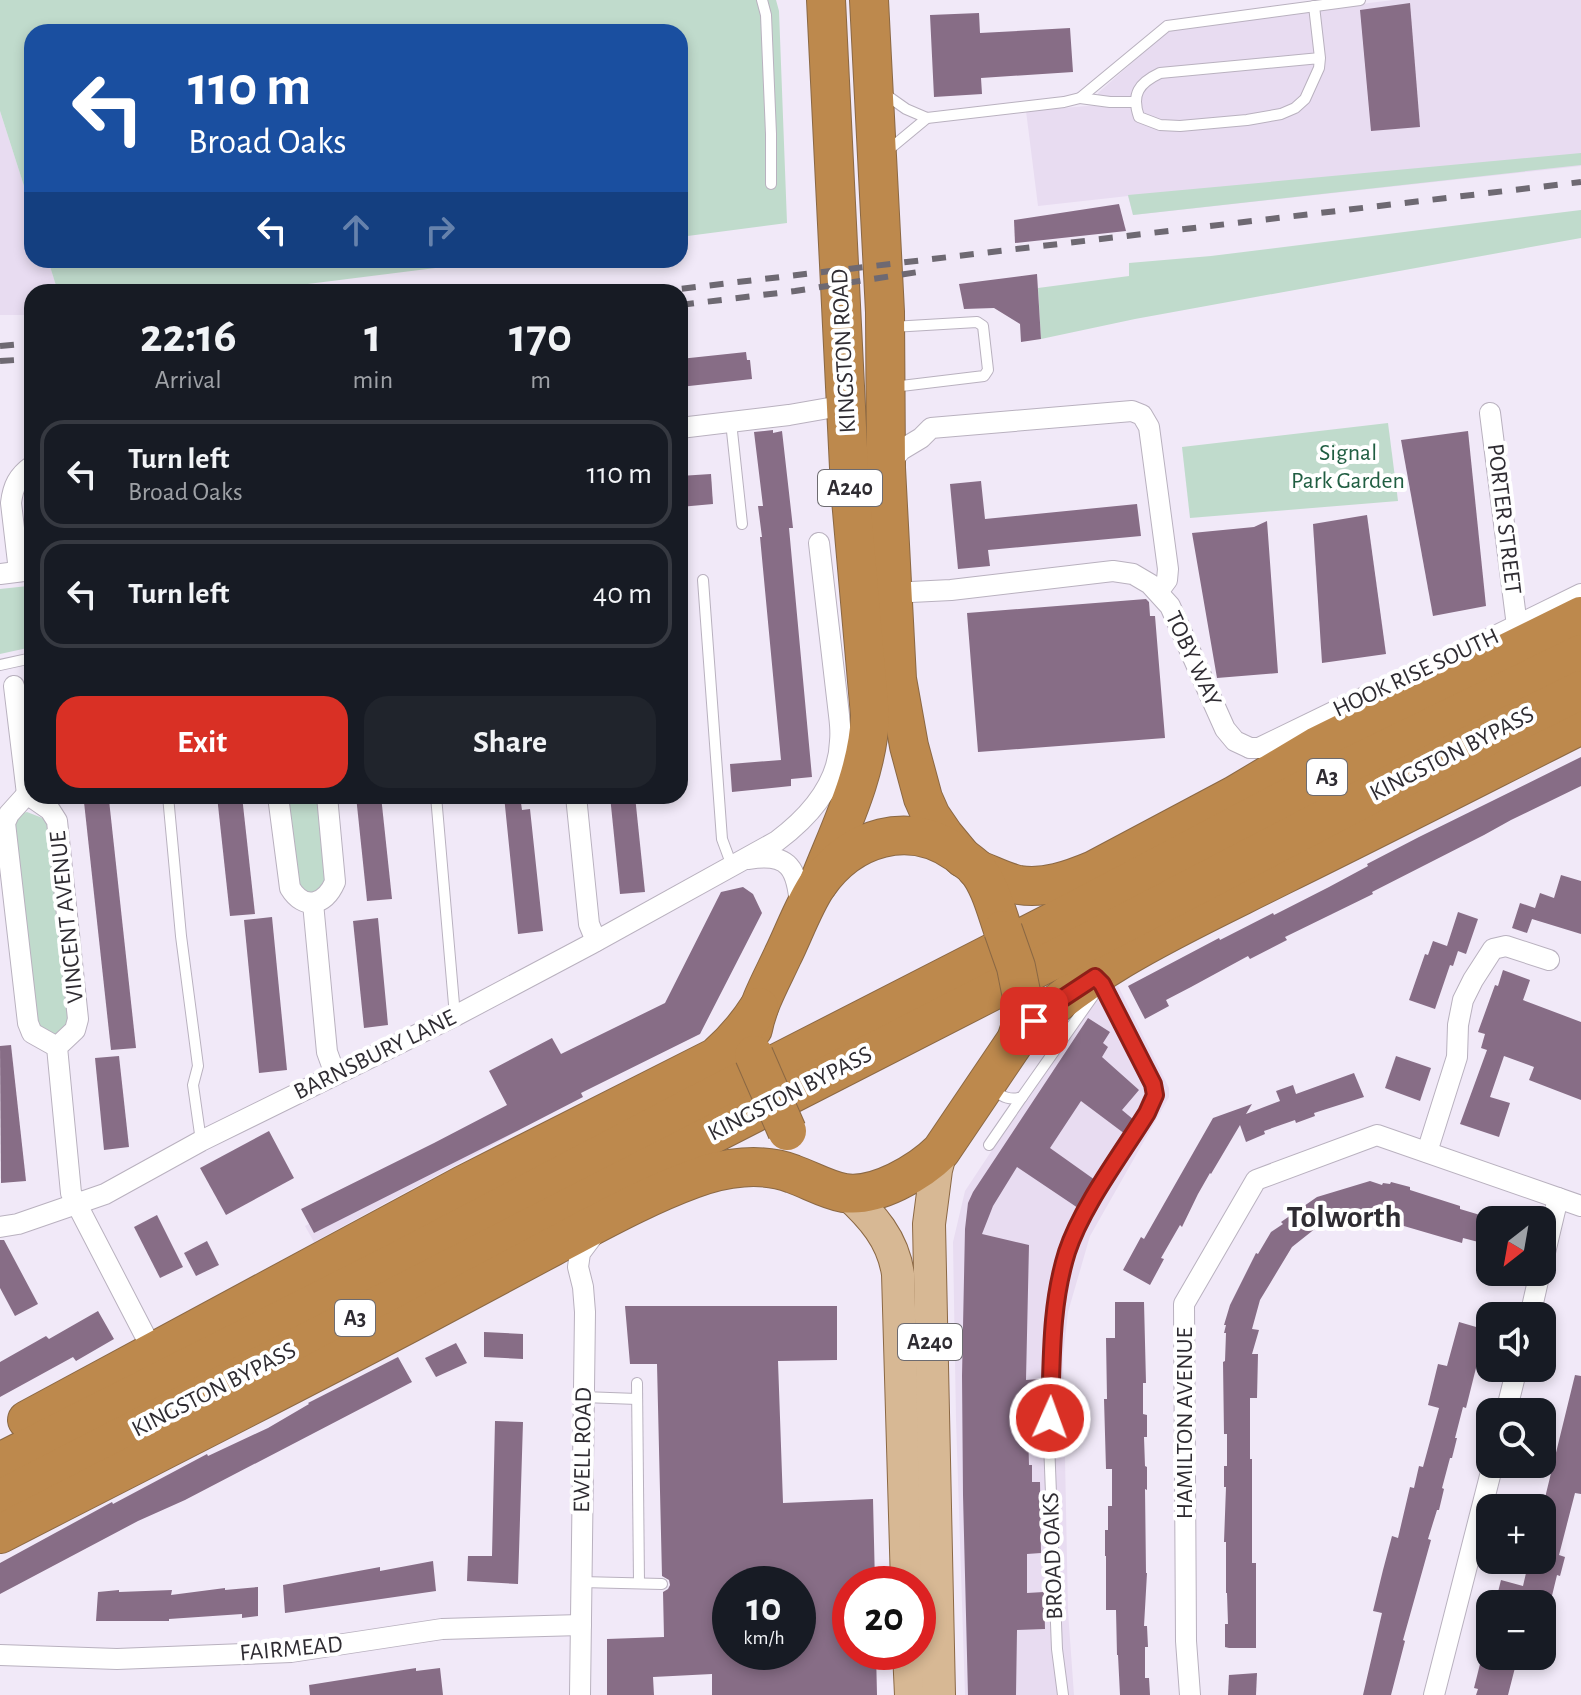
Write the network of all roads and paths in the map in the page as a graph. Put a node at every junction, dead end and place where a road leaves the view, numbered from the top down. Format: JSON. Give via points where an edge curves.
{"nodes":[{"id":1,"x":762,"y":0,"type":"edge"},
{"id":2,"x":826,"y":0,"type":"edge"},
{"id":3,"x":869,"y":0,"type":"edge"},
{"id":4,"x":1360,"y":0,"type":"edge"},
{"id":5,"x":1314,"y":6,"type":"junction"},
{"id":6,"x":1320,"y":58,"type":"junction"},
{"id":7,"x":873,"y":85,"type":"junction"},
{"id":8,"x":1080,"y":98,"type":"junction"},
{"id":9,"x":1136,"y":102,"type":"junction"},
{"id":10,"x":927,"y":118,"type":"junction"},
{"id":11,"x":877,"y":161,"type":"junction"},
{"id":12,"x":771,"y":184,"type":"dead end"},
{"id":13,"x":886,"y":327,"type":"junction"},
{"id":14,"x":886,"y":388,"type":"junction"},
{"id":15,"x":846,"y":405,"type":"junction"},
{"id":16,"x":1490,"y":413,"type":"dead end"},
{"id":17,"x":731,"y":422,"type":"junction"},
{"id":18,"x":688,"y":427,"type":"edge"},
{"id":19,"x":886,"y":468,"type":"junction"},
{"id":20,"x":24,"y":472,"type":"edge"},
{"id":21,"x":742,"y":524,"type":"dead end"},
{"id":22,"x":819,"y":543,"type":"dead end"},
{"id":23,"x":17,"y":572,"type":"edge"},
{"id":24,"x":703,"y":580,"type":"dead end"},
{"id":25,"x":1158,"y":592,"type":"junction"},
{"id":26,"x":891,"y":593,"type":"junction"},
{"id":27,"x":1581,"y":594,"type":"edge"},
{"id":28,"x":1581,"y":616,"type":"edge"},
{"id":29,"x":1517,"y":626,"type":"junction"},
{"id":30,"x":1581,"y":654,"type":"edge"},
{"id":31,"x":24,"y":660,"type":"edge"},
{"id":32,"x":0,"y":665,"type":"edge"},
{"id":33,"x":14,"y":686,"type":"dead end"},
{"id":34,"x":1581,"y":690,"type":"edge"},
{"id":35,"x":1581,"y":725,"type":"edge"},
{"id":36,"x":1250,"y":748,"type":"junction"},
{"id":37,"x":24,"y":769,"type":"edge"},
{"id":38,"x":1235,"y":795,"type":"junction"},
{"id":39,"x":24,"y":797,"type":"edge"},
{"id":40,"x":41,"y":804,"type":"edge"},
{"id":41,"x":169,"y":804,"type":"edge"},
{"id":42,"x":279,"y":804,"type":"edge"},
{"id":43,"x":328,"y":804,"type":"edge"},
{"id":44,"x":437,"y":804,"type":"edge"},
{"id":45,"x":577,"y":804,"type":"edge"},
{"id":46,"x":736,"y":863,"type":"junction"},
{"id":47,"x":970,"y":863,"type":"junction"},
{"id":48,"x":818,"y":884,"type":"junction"},
{"id":49,"x":313,"y":903,"type":"junction"},
{"id":50,"x":801,"y":918,"type":"junction"},
{"id":51,"x":596,"y":941,"type":"junction"},
{"id":52,"x":1549,"y":960,"type":"dead end"},
{"id":53,"x":1098,"y":981,"type":"junction"},
{"id":54,"x":759,"y":1007,"type":"junction"},
{"id":55,"x":455,"y":1016,"type":"junction"},
{"id":56,"x":1016,"y":1040,"type":"junction"},
{"id":57,"x":57,"y":1047,"type":"junction"},
{"id":58,"x":335,"y":1074,"type":"junction"},
{"id":59,"x":986,"y":1086,"type":"junction"},
{"id":60,"x":1022,"y":1097,"type":"junction"},
{"id":61,"x":201,"y":1141,"type":"junction"},
{"id":62,"x":989,"y":1145,"type":"dead end"},
{"id":63,"x":941,"y":1151,"type":"junction"},
{"id":64,"x":1427,"y":1152,"type":"junction"},
{"id":65,"x":834,"y":1189,"type":"junction"},
{"id":66,"x":1558,"y":1198,"type":"junction"},
{"id":67,"x":75,"y":1204,"type":"junction"},
{"id":68,"x":1556,"y":1206,"type":"edge"},
{"id":69,"x":1581,"y":1206,"type":"edge"},
{"id":70,"x":610,"y":1216,"type":"junction"},
{"id":71,"x":0,"y":1227,"type":"edge"},
{"id":72,"x":153,"y":1351,"type":"junction"},
{"id":73,"x":637,"y":1383,"type":"dead end"},
{"id":74,"x":583,"y":1397,"type":"junction"},
{"id":75,"x":637,"y":1399,"type":"junction"},
{"id":76,"x":0,"y":1435,"type":"edge"},
{"id":77,"x":0,"y":1462,"type":"edge"},
{"id":78,"x":1489,"y":1478,"type":"edge"},
{"id":79,"x":0,"y":1499,"type":"edge"},
{"id":80,"x":0,"y":1534,"type":"edge"},
{"id":81,"x":906,"y":1566,"type":"edge"},
{"id":82,"x":581,"y":1582,"type":"junction"},
{"id":83,"x":639,"y":1583,"type":"junction"},
{"id":84,"x":662,"y":1584,"type":"dead end"},
{"id":85,"x":581,"y":1625,"type":"junction"},
{"id":86,"x":0,"y":1655,"type":"edge"},
{"id":87,"x":910,"y":1670,"type":"edge"},
{"id":88,"x":580,"y":1695,"type":"edge"},
{"id":89,"x":911,"y":1695,"type":"edge"},
{"id":90,"x":939,"y":1695,"type":"edge"},
{"id":91,"x":1063,"y":1695,"type":"edge"},
{"id":92,"x":1190,"y":1695,"type":"edge"},
{"id":93,"x":1434,"y":1695,"type":"edge"}],
"edges":[{"from":1,"to":12,"type":"lane"},
{"from":2,"to":15,"type":"highway","name":"KINGSTON ROAD","number":"A240"},
{"from":3,"to":7,"type":"highway","name":"KINGSTON ROAD","number":"A240"},
{"from":4,"to":5,"type":"lane"},
{"from":5,"to":6,"type":"lane"},
{"from":5,"to":8,"type":"lane","via":[[1167,26]]},
{"from":6,"to":9,"type":"lane","via":[[1160,73],[1140,86]]},
{"from":6,"to":9,"type":"lane","via":[[1305,99],[1281,114],[1160,125],[1139,117]]},
{"from":7,"to":10,"type":"lane"},
{"from":7,"to":11,"type":"highway","name":"KINGSTON ROAD","number":"A240"},
{"from":8,"to":9,"type":"lane"},
{"from":8,"to":10,"type":"lane"},
{"from":10,"to":11,"type":"lane"},
{"from":11,"to":13,"type":"highway","name":"KINGSTON ROAD","number":"A240"},
{"from":13,"to":14,"type":"highway","name":"KINGSTON ROAD","number":"A240"},
{"from":13,"to":14,"type":"lane","via":[[977,322],[983,326],[988,370],[984,376]]},
{"from":14,"to":19,"type":"highway","name":"KINGSTON ROAD","number":"A240"},
{"from":15,"to":17,"type":"street"},
{"from":15,"to":48,"type":"highway","name":"KINGSTON ROAD","number":"A240","via":[[869,730],[853,795]]},
{"from":16,"to":29,"type":"street","name":"PORTER STREET"},
{"from":17,"to":18,"type":"street"},
{"from":17,"to":21,"type":"lane"},
{"from":19,"to":25,"type":"street","via":[[931,428],[1102,412],[1142,415],[1149,427],[1168,569]]},
{"from":19,"to":26,"type":"highway","name":"KINGSTON ROAD","number":"A240"},
{"from":20,"to":23,"type":"street","via":[[11,503]]},
{"from":22,"to":46,"type":"street","name":"BARNSBURY LANE","via":[[839,715],[838,760],[811,812],[777,841]]},
{"from":24,"to":46,"type":"lane","via":[[722,839]]},
{"from":25,"to":26,"type":"street","name":"TOBY WAY","via":[[1133,574],[1113,571]]},
{"from":25,"to":36,"type":"street","name":"TOBY WAY","via":[[1178,621],[1225,729]]},
{"from":26,"to":47,"type":"highway","name":"KINGSTON ROAD","number":"A240","via":[[897,679],[923,798],[931,816]]},
{"from":27,"to":29,"type":"street","name":"HOOK RISE SOUTH"},
{"from":28,"to":38,"type":"highway","via":[[1317,746]]},
{"from":29,"to":36,"type":"street","name":"HOOK RISE SOUTH"},
{"from":30,"to":77,"type":"highway","name":"KINGSTON BYPASS","number":"A3","via":[[1318,782]]},
{"from":31,"to":32,"type":"lane"},
{"from":33,"to":37,"type":"street"},
{"from":34,"to":79,"type":"highway","name":"KINGSTON BYPASS","number":"A3"},
{"from":35,"to":53,"type":"highway","via":[[1152,941]]},
{"from":36,"to":38,"type":"street"},
{"from":38,"to":47,"type":"highway","via":[[1071,880],[1018,885]]},
{"from":39,"to":57,"type":"street","via":[[5,823],[28,1023],[32,1033]]},
{"from":40,"to":57,"type":"street","name":"VINCENT AVENUE","via":[[57,821],[78,1019],[75,1030]]},
{"from":41,"to":61,"type":"lane","via":[[198,1066],[193,1085]]},
{"from":42,"to":49,"type":"street","via":[[290,888]]},
{"from":43,"to":49,"type":"street","via":[[335,882],[322,900]]},
{"from":44,"to":55,"type":"lane"},
{"from":45,"to":51,"type":"street","via":[[589,924]]},
{"from":46,"to":50,"type":"street","via":[[768,857],[787,865],[797,879]]},
{"from":46,"to":51,"type":"street","name":"BARNSBURY LANE"},
{"from":47,"to":48,"type":"highway","number":"A240","via":[[930,838],[889,836],[858,847]]},
{"from":47,"to":56,"type":"highway","number":"A240","bridge":true,"via":[[987,886],[1016,967],[1023,1002]]},
{"from":48,"to":50,"type":"highway","number":"A240"},
{"from":49,"to":58,"type":"street","via":[[327,1052]]},
{"from":50,"to":54,"type":"highway","number":"A240"},
{"from":51,"to":55,"type":"street","name":"BARNSBURY LANE"},
{"from":52,"to":64,"type":"street","via":[[1506,946],[1493,949],[1473,980],[1463,1000],[1457,1057]]},
{"from":53,"to":56,"type":"highway","via":[[1054,1004]]},
{"from":53,"to":60,"type":"lane"},
{"from":53,"to":91,"type":"lane","name":"BROAD OAKS","via":[[1155,1095],[1081,1220],[1057,1288],[1049,1442]]},
{"from":54,"to":65,"type":"highway","number":"A240","bridge":true,"via":[[751,1042],[754,1055],[805,1168]]},
{"from":54,"to":72,"type":"highway","via":[[716,1057]]},
{"from":55,"to":58,"type":"street","name":"BARNSBURY LANE"},
{"from":56,"to":59,"type":"highway","number":"A240"},
{"from":57,"to":67,"type":"street"},
{"from":58,"to":61,"type":"street","name":"BARNSBURY LANE"},
{"from":59,"to":60,"type":"lane","via":[[1005,1098]]},
{"from":59,"to":63,"type":"highway","number":"A240"},
{"from":60,"to":62,"type":"lane"},
{"from":61,"to":67,"type":"street","name":"BARNSBURY LANE","via":[[105,1194]]},
{"from":63,"to":65,"type":"highway","number":"A240","via":[[889,1185],[866,1191]]},
{"from":63,"to":90,"type":"main road","number":"A240","via":[[929,1224]]},
{"from":64,"to":66,"type":"street","name":"HAMILTON AVENUE"},
{"from":64,"to":92,"type":"street","name":"HAMILTON AVENUE","via":[[1377,1135],[1256,1180],[1184,1304]]},
{"from":65,"to":70,"type":"highway","via":[[781,1171],[725,1169]]},
{"from":65,"to":81,"type":"main road","number":"A240","via":[[880,1227],[896,1257]]},
{"from":66,"to":68,"type":"street"},
{"from":66,"to":69,"type":"street","name":"HAMILTON AVENUE"},
{"from":67,"to":71,"type":"street","name":"BARNSBURY LANE"},
{"from":67,"to":72,"type":"street"},
{"from":70,"to":74,"type":"street","name":"EWELL ROAD","via":[[580,1253]]},
{"from":70,"to":80,"type":"highway"},
{"from":72,"to":76,"type":"highway"},
{"from":73,"to":75,"type":"lane"},
{"from":74,"to":75,"type":"lane"},
{"from":74,"to":82,"type":"street","name":"EWELL ROAD"},
{"from":75,"to":83,"type":"lane"},
{"from":78,"to":93,"type":"street"},
{"from":82,"to":83,"type":"lane"},
{"from":82,"to":85,"type":"street","name":"EWELL ROAD"},
{"from":83,"to":84,"type":"lane"},
{"from":85,"to":86,"type":"street","name":"FAIRMEAD","via":[[442,1629],[291,1652],[117,1659]]},
{"from":85,"to":88,"type":"street","name":"EWELL ROAD"},
{"from":87,"to":89,"type":"main road"}]}
